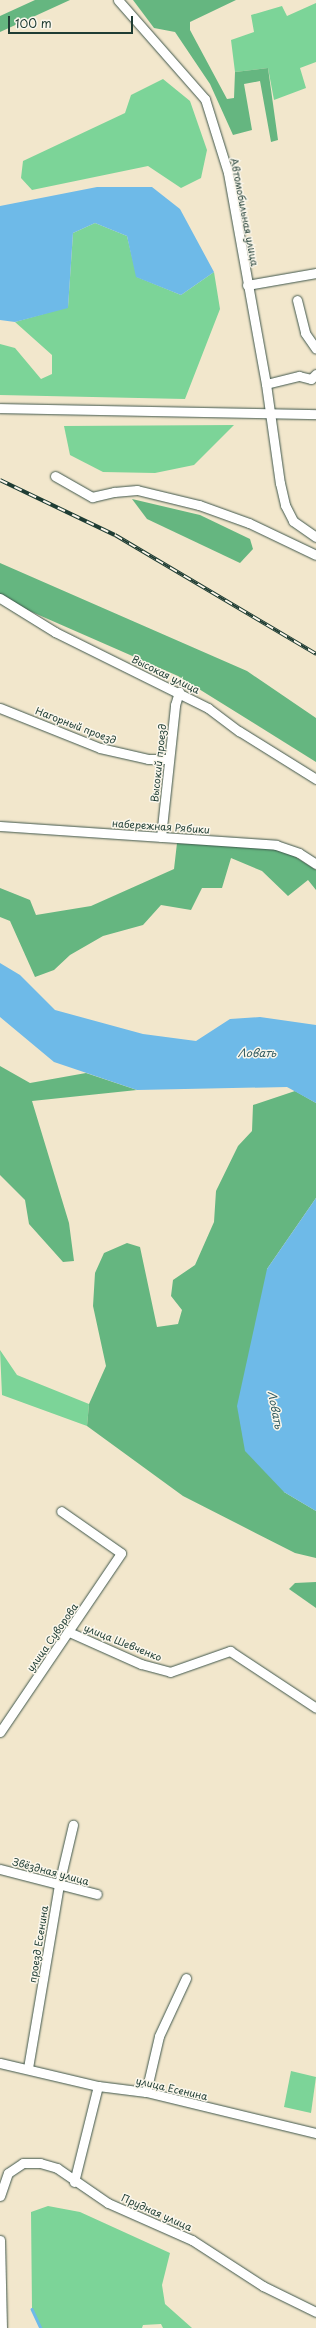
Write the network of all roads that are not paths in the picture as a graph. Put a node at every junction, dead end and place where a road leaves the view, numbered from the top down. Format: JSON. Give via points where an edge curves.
{"nodes":[{"id":1,"x":118,"y":0,"type":"edge"},
{"id":2,"x":316,"y":273,"type":"edge"},
{"id":3,"x":247,"y":285,"type":"junction"},
{"id":4,"x":297,"y":300,"type":"dead end"},
{"id":5,"x":316,"y":349,"type":"edge"},
{"id":6,"x":316,"y":374,"type":"edge"},
{"id":7,"x":266,"y":384,"type":"junction"},
{"id":8,"x":0,"y":408,"type":"edge"},
{"id":9,"x":270,"y":414,"type":"junction"},
{"id":10,"x":316,"y":414,"type":"edge"},
{"id":11,"x":55,"y":476,"type":"dead end"},
{"id":12,"x":316,"y":537,"type":"edge"},
{"id":13,"x":316,"y":555,"type":"edge"},
{"id":14,"x":0,"y":598,"type":"edge"},
{"id":15,"x":179,"y":692,"type":"junction"},
{"id":16,"x":0,"y":708,"type":"edge"},
{"id":17,"x":169,"y":759,"type":"junction"},
{"id":18,"x":316,"y":779,"type":"edge"},
{"id":19,"x":0,"y":826,"type":"edge"},
{"id":20,"x":161,"y":837,"type":"junction"},
{"id":21,"x":316,"y":864,"type":"edge"},
{"id":22,"x":61,"y":1511,"type":"dead end"},
{"id":23,"x":69,"y":1632,"type":"junction"},
{"id":24,"x":316,"y":1708,"type":"edge"},
{"id":25,"x":0,"y":1732,"type":"edge"},
{"id":26,"x":73,"y":1825,"type":"dead end"},
{"id":27,"x":0,"y":1869,"type":"edge"},
{"id":28,"x":59,"y":1884,"type":"junction"},
{"id":29,"x":97,"y":1894,"type":"dead end"},
{"id":30,"x":186,"y":1978,"type":"dead end"},
{"id":31,"x":0,"y":2063,"type":"edge"},
{"id":32,"x":28,"y":2068,"type":"junction"},
{"id":33,"x":98,"y":2086,"type":"junction"},
{"id":34,"x":146,"y":2092,"type":"junction"},
{"id":35,"x":316,"y":2133,"type":"edge"},
{"id":36,"x":74,"y":2182,"type":"junction"},
{"id":37,"x":0,"y":2196,"type":"edge"},
{"id":38,"x":0,"y":2240,"type":"edge"},
{"id":39,"x":316,"y":2312,"type":"edge"},
{"id":40,"x":2,"y":2328,"type":"edge"}],
"edges":[{"from":1,"to":3,"type":"street","name":"Автомобильная улица","via":[[205,99],[228,173]]},
{"from":2,"to":3,"type":"street"},
{"from":3,"to":7,"type":"street","name":"Автомобильная улица"},
{"from":4,"to":5,"type":"street","via":[[305,333]]},
{"from":6,"to":7,"type":"street","via":[[311,379],[299,376]]},
{"from":7,"to":9,"type":"street","name":"Автомобильная улица"},
{"from":8,"to":9,"type":"street"},
{"from":9,"to":10,"type":"street"},
{"from":9,"to":12,"type":"street","name":"Автомобильная улица","via":[[285,505],[293,520]]},
{"from":11,"to":13,"type":"street","via":[[92,497],[137,490],[199,505],[248,523]]},
{"from":14,"to":15,"type":"street","name":"Высокая улица","via":[[55,632]]},
{"from":15,"to":17,"type":"street","name":"Высокий проезд","via":[[175,705]]},
{"from":15,"to":18,"type":"street","name":"Высокая улица","via":[[208,708],[239,731]]},
{"from":16,"to":17,"type":"street","name":"Нагорный проезд","via":[[100,748],[148,760]]},
{"from":17,"to":20,"type":"street","name":"Высокий проезд"},
{"from":19,"to":20,"type":"street","name":"набережная Рябики"},
{"from":20,"to":21,"type":"street","name":"набережная Рябики","via":[[276,845],[299,853]]},
{"from":22,"to":23,"type":"street","name":"улица Суворова","via":[[121,1553]]},
{"from":23,"to":24,"type":"street","name":"улица Шевченко","via":[[142,1664],[170,1672],[230,1651]]},
{"from":23,"to":25,"type":"street","name":"улица Суворова"},
{"from":26,"to":28,"type":"street","name":"проезд Есенина"},
{"from":27,"to":28,"type":"street","name":"Звёздная улица"},
{"from":28,"to":29,"type":"street","name":"Звёздная улица"},
{"from":28,"to":32,"type":"street","name":"проезд Есенина"},
{"from":30,"to":34,"type":"street","via":[[159,2036]]},
{"from":31,"to":32,"type":"street","name":"улица Есенина"},
{"from":32,"to":33,"type":"street","name":"улица Есенина"},
{"from":33,"to":34,"type":"street","name":"улица Есенина"},
{"from":33,"to":36,"type":"street"},
{"from":34,"to":35,"type":"street","name":"улица Есенина"},
{"from":36,"to":37,"type":"street","name":"Прудная улица","via":[[57,2168],[40,2163],[23,2164],[8,2173]]},
{"from":36,"to":39,"type":"street","name":"Прудная улица","via":[[108,2203],[192,2240],[264,2286]]},
{"from":38,"to":40,"type":"street"}]}
